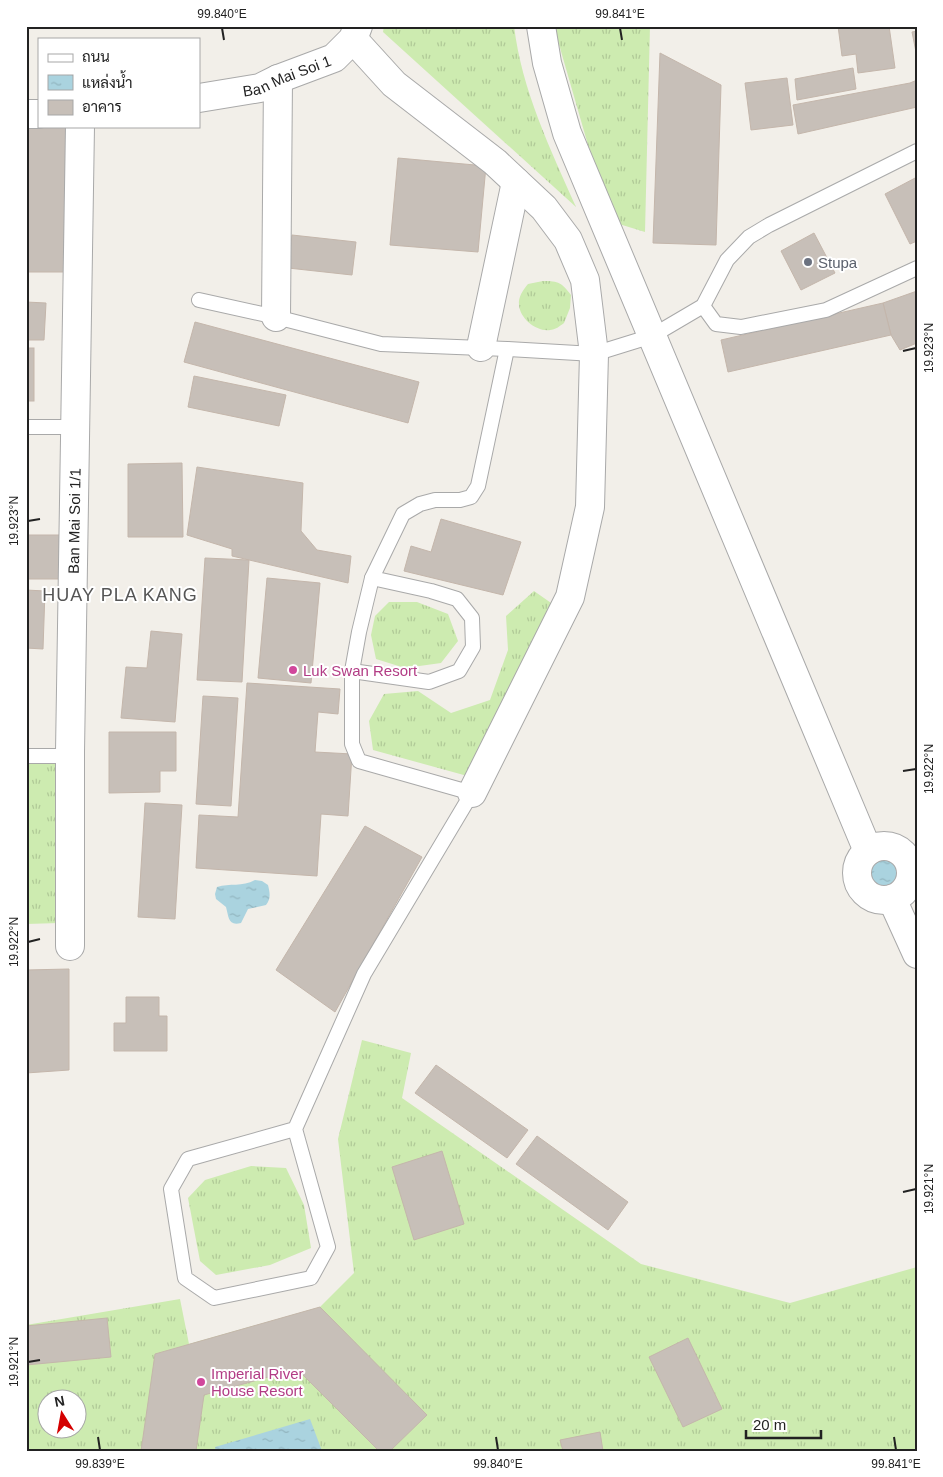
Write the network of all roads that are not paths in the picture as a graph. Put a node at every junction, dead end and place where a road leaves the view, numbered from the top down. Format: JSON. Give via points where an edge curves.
{"nodes":[{"id":1,"x":541,"y":26,"type":"edge"},
{"id":2,"x":356,"y":32,"type":"edge"},
{"id":3,"x":278,"y":79,"type":"junction"},
{"id":4,"x":200,"y":98,"type":"edge"},
{"id":5,"x":80,"y":128,"type":"edge"},
{"id":6,"x":917,"y":151,"type":"edge"},
{"id":7,"x":516,"y":182,"type":"junction"},
{"id":8,"x":917,"y":268,"type":"edge"},
{"id":9,"x":199,"y":300,"type":"dead end"},
{"id":10,"x":703,"y":306,"type":"junction"},
{"id":11,"x":276,"y":317,"type":"junction"},
{"id":12,"x":652,"y":336,"type":"junction"},
{"id":13,"x":494,"y":348,"type":"junction"},
{"id":14,"x":594,"y":354,"type":"junction"},
{"id":15,"x":76,"y":426,"type":"junction"},
{"id":16,"x":26,"y":427,"type":"edge"},
{"id":17,"x":372,"y":578,"type":"junction"},
{"id":18,"x":352,"y":671,"type":"junction"},
{"id":19,"x":26,"y":756,"type":"edge"},
{"id":20,"x":70,"y":756,"type":"junction"},
{"id":21,"x":472,"y":793,"type":"junction"},
{"id":22,"x":868,"y":851,"type":"junction"},
{"id":23,"x":914,"y":876,"type":"edge"},
{"id":24,"x":892,"y":899,"type":"junction"},
{"id":25,"x":70,"y":946,"type":"dead end"},
{"id":26,"x":917,"y":954,"type":"edge"},
{"id":27,"x":295,"y":1129,"type":"junction"}],
"edges":[{"from":1,"to":12,"type":"street","via":[[547,63],[567,133]]},
{"from":2,"to":3,"type":"street","name":"Ban Mai Soi 1","via":[[334,58]]},
{"from":2,"to":7,"type":"street","via":[[394,84]]},
{"from":3,"to":4,"type":"street","name":"Ban Mai Soi 1","via":[[260,88]]},
{"from":3,"to":11,"type":"street"},
{"from":5,"to":15,"type":"street","name":"Ban Mai Soi 1/1"},
{"from":6,"to":10,"type":"lane","via":[[749,237],[727,260]]},
{"from":7,"to":13,"type":"street"},
{"from":7,"to":14,"type":"street","via":[[544,208],[568,240],[585,280]]},
{"from":8,"to":10,"type":"lane","via":[[826,310],[741,327],[716,324]]},
{"from":9,"to":11,"type":"lane"},
{"from":10,"to":12,"type":"lane"},
{"from":11,"to":13,"type":"lane","via":[[382,344]]},
{"from":12,"to":14,"type":"lane"},
{"from":12,"to":22,"type":"street"},
{"from":13,"to":14,"type":"lane"},
{"from":13,"to":17,"type":"lane","via":[[478,486],[471,496],[460,500],[435,500],[403,514]]},
{"from":14,"to":21,"type":"street","via":[[590,507],[570,597]]},
{"from":15,"to":16,"type":"lane"},
{"from":15,"to":20,"type":"street","name":"Ban Mai Soi 1/1"},
{"from":17,"to":18,"type":"lane"},
{"from":17,"to":18,"type":"lane","via":[[457,599],[472,618],[474,647],[459,671],[429,682]]},
{"from":18,"to":21,"type":"lane","via":[[352,744],[359,761]]},
{"from":19,"to":20,"type":"lane"},
{"from":20,"to":25,"type":"street","name":"Ban Mai Soi 1/1"},
{"from":21,"to":27,"type":"lane","via":[[364,974]]},
{"from":22,"to":23,"type":"street","via":[[881,846],[898,849],[906,856]]},
{"from":22,"to":24,"type":"street","via":[[858,864],[858,881],[872,897]]},
{"from":23,"to":24,"type":"street","via":[[902,894]]},
{"from":24,"to":26,"type":"street"},
{"from":27,"to":27,"type":"lane","via":[[188,1159],[172,1189],[185,1278],[214,1298],[311,1278],[328,1247]]}]}
